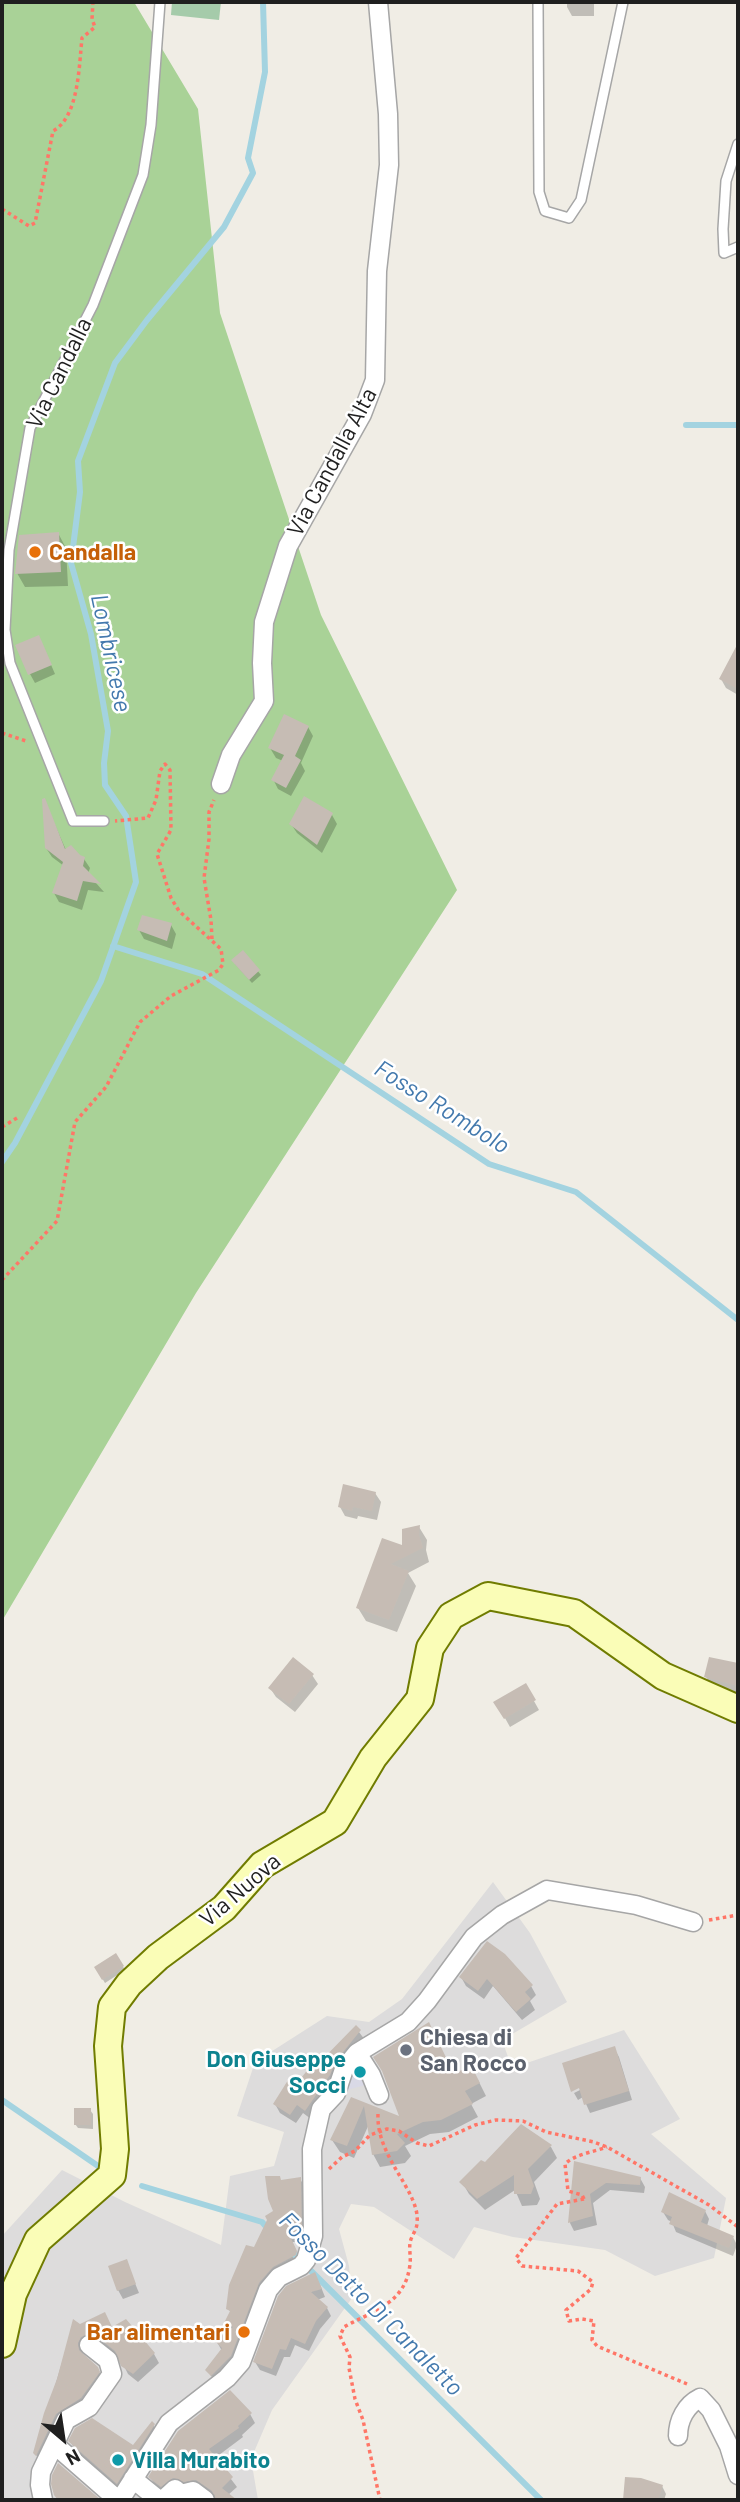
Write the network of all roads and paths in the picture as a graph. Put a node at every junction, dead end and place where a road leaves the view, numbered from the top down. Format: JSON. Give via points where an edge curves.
{"nodes":[{"id":1,"x":93,"y":2,"type":"edge"},
{"id":2,"x":160,"y":2,"type":"edge"},
{"id":3,"x":378,"y":2,"type":"edge"},
{"id":4,"x":538,"y":2,"type":"edge"},
{"id":5,"x":623,"y":2,"type":"edge"},
{"id":6,"x":738,"y":144,"type":"edge"},
{"id":7,"x":2,"y":209,"type":"edge"},
{"id":8,"x":738,"y":247,"type":"edge"},
{"id":9,"x":2,"y":733,"type":"edge"},
{"id":10,"x":45,"y":747,"type":"junction"},
{"id":11,"x":222,"y":784,"type":"joint"},
{"id":12,"x":104,"y":821,"type":"dead end"},
{"id":13,"x":119,"y":821,"type":"dead end"},
{"id":14,"x":212,"y":939,"type":"junction"},
{"id":15,"x":17,"y":1118,"type":"dead end"},
{"id":16,"x":2,"y":1127,"type":"edge"},
{"id":17,"x":2,"y":1280,"type":"edge"},
{"id":18,"x":738,"y":1709,"type":"edge"},
{"id":19,"x":738,"y":1915,"type":"edge"},
{"id":20,"x":693,"y":1923,"type":"joint"},
{"id":21,"x":357,"y":2053,"type":"junction"},
{"id":22,"x":379,"y":2095,"type":"dead end"},
{"id":23,"x":379,"y":2132,"type":"junction"},
{"id":24,"x":607,"y":2147,"type":"junction"},
{"id":25,"x":314,"y":2200,"type":"junction"},
{"id":26,"x":738,"y":2227,"type":"edge"},
{"id":27,"x":2,"y":2344,"type":"edge"},
{"id":28,"x":89,"y":2345,"type":"dead end"},
{"id":29,"x":700,"y":2398,"type":"junction"},
{"id":30,"x":678,"y":2436,"type":"dead end"},
{"id":31,"x":55,"y":2445,"type":"junction"},
{"id":32,"x":738,"y":2475,"type":"edge"},
{"id":33,"x":132,"y":2479,"type":"junction"},
{"id":34,"x":43,"y":2500,"type":"edge"},
{"id":35,"x":119,"y":2500,"type":"edge"},
{"id":36,"x":161,"y":2500,"type":"edge"},
{"id":37,"x":205,"y":2500,"type":"edge"},
{"id":38,"x":380,"y":2500,"type":"edge"}],
"edges":[{"from":1,"to":7,"type":"path","via":[[94,27],[82,38],[74,101],[62,126],[53,131],[35,223],[29,226]]},
{"from":2,"to":10,"type":"lane","name":"Via Candalla","via":[[143,176],[93,305],[30,428],[9,550],[5,630],[10,663]]},
{"from":3,"to":11,"type":"street","name":"Via Candalla Alta","via":[[389,165],[377,271],[375,380],[362,414],[288,546],[264,622],[264,701],[231,755]]},
{"from":4,"to":5,"type":"lane","via":[[538,192],[545,211],[569,218],[581,200]]},
{"from":6,"to":8,"type":"lane","via":[[726,181],[724,253]]},
{"from":9,"to":10,"type":"path"},
{"from":10,"to":12,"type":"lane","name":"Via Candalla","via":[[73,821]]},
{"from":11,"to":14,"type":"path","via":[[209,811],[204,878]]},
{"from":13,"to":14,"type":"path","via":[[148,818],[165,764],[170,770],[171,830],[157,854],[175,905]]},
{"from":14,"to":17,"type":"path","via":[[221,949],[223,964],[171,996],[140,1022],[106,1087],[75,1122],[57,1221]]},
{"from":15,"to":16,"type":"path"},
{"from":18,"to":27,"type":"street","name":"Via Nuova","via":[[663,1676],[574,1613],[488,1596],[452,1616],[430,1648],[420,1699],[373,1758],[335,1822],[262,1865],[224,1908],[158,1957],[112,2007],[108,2046],[116,2149],[112,2175],[38,2240],[13,2294]]},
{"from":19,"to":20,"type":"path"},
{"from":20,"to":21,"type":"street","via":[[636,1905],[547,1890],[474,1937],[408,2022]]},
{"from":21,"to":22,"type":"street"},
{"from":21,"to":25,"type":"street","via":[[344,2069],[336,2093],[321,2109],[312,2149]]},
{"from":23,"to":24,"type":"path","via":[[399,2131],[429,2146],[475,2125],[523,2121],[546,2132]]},
{"from":23,"to":25,"type":"path","via":[[329,2168]]},
{"from":23,"to":38,"type":"path","via":[[415,2207],[418,2224],[410,2240],[405,2284],[378,2311],[344,2327],[340,2336],[350,2357],[355,2399]]},
{"from":24,"to":26,"type":"path","via":[[709,2205]]},
{"from":24,"to":29,"type":"path","via":[[565,2164],[568,2191],[584,2199],[556,2204],[516,2258],[522,2266],[578,2271],[593,2282],[566,2310],[569,2321],[594,2321],[592,2340],[597,2346],[705,2392]]},
{"from":25,"to":33,"type":"street","via":[[313,2236],[306,2260],[268,2290],[242,2362],[170,2423]]},
{"from":28,"to":31,"type":"street","via":[[108,2360],[112,2374],[89,2407],[66,2420]]},
{"from":29,"to":30,"type":"street","via":[[685,2412]]},
{"from":29,"to":32,"type":"street","via":[[729,2446]]},
{"from":31,"to":34,"type":"street","via":[[41,2472]]},
{"from":31,"to":35,"type":"street"},
{"from":33,"to":35,"type":"street"},
{"from":33,"to":36,"type":"street"},
{"from":36,"to":37,"type":"street","via":[[175,2489],[181,2494],[193,2491]]}]}
